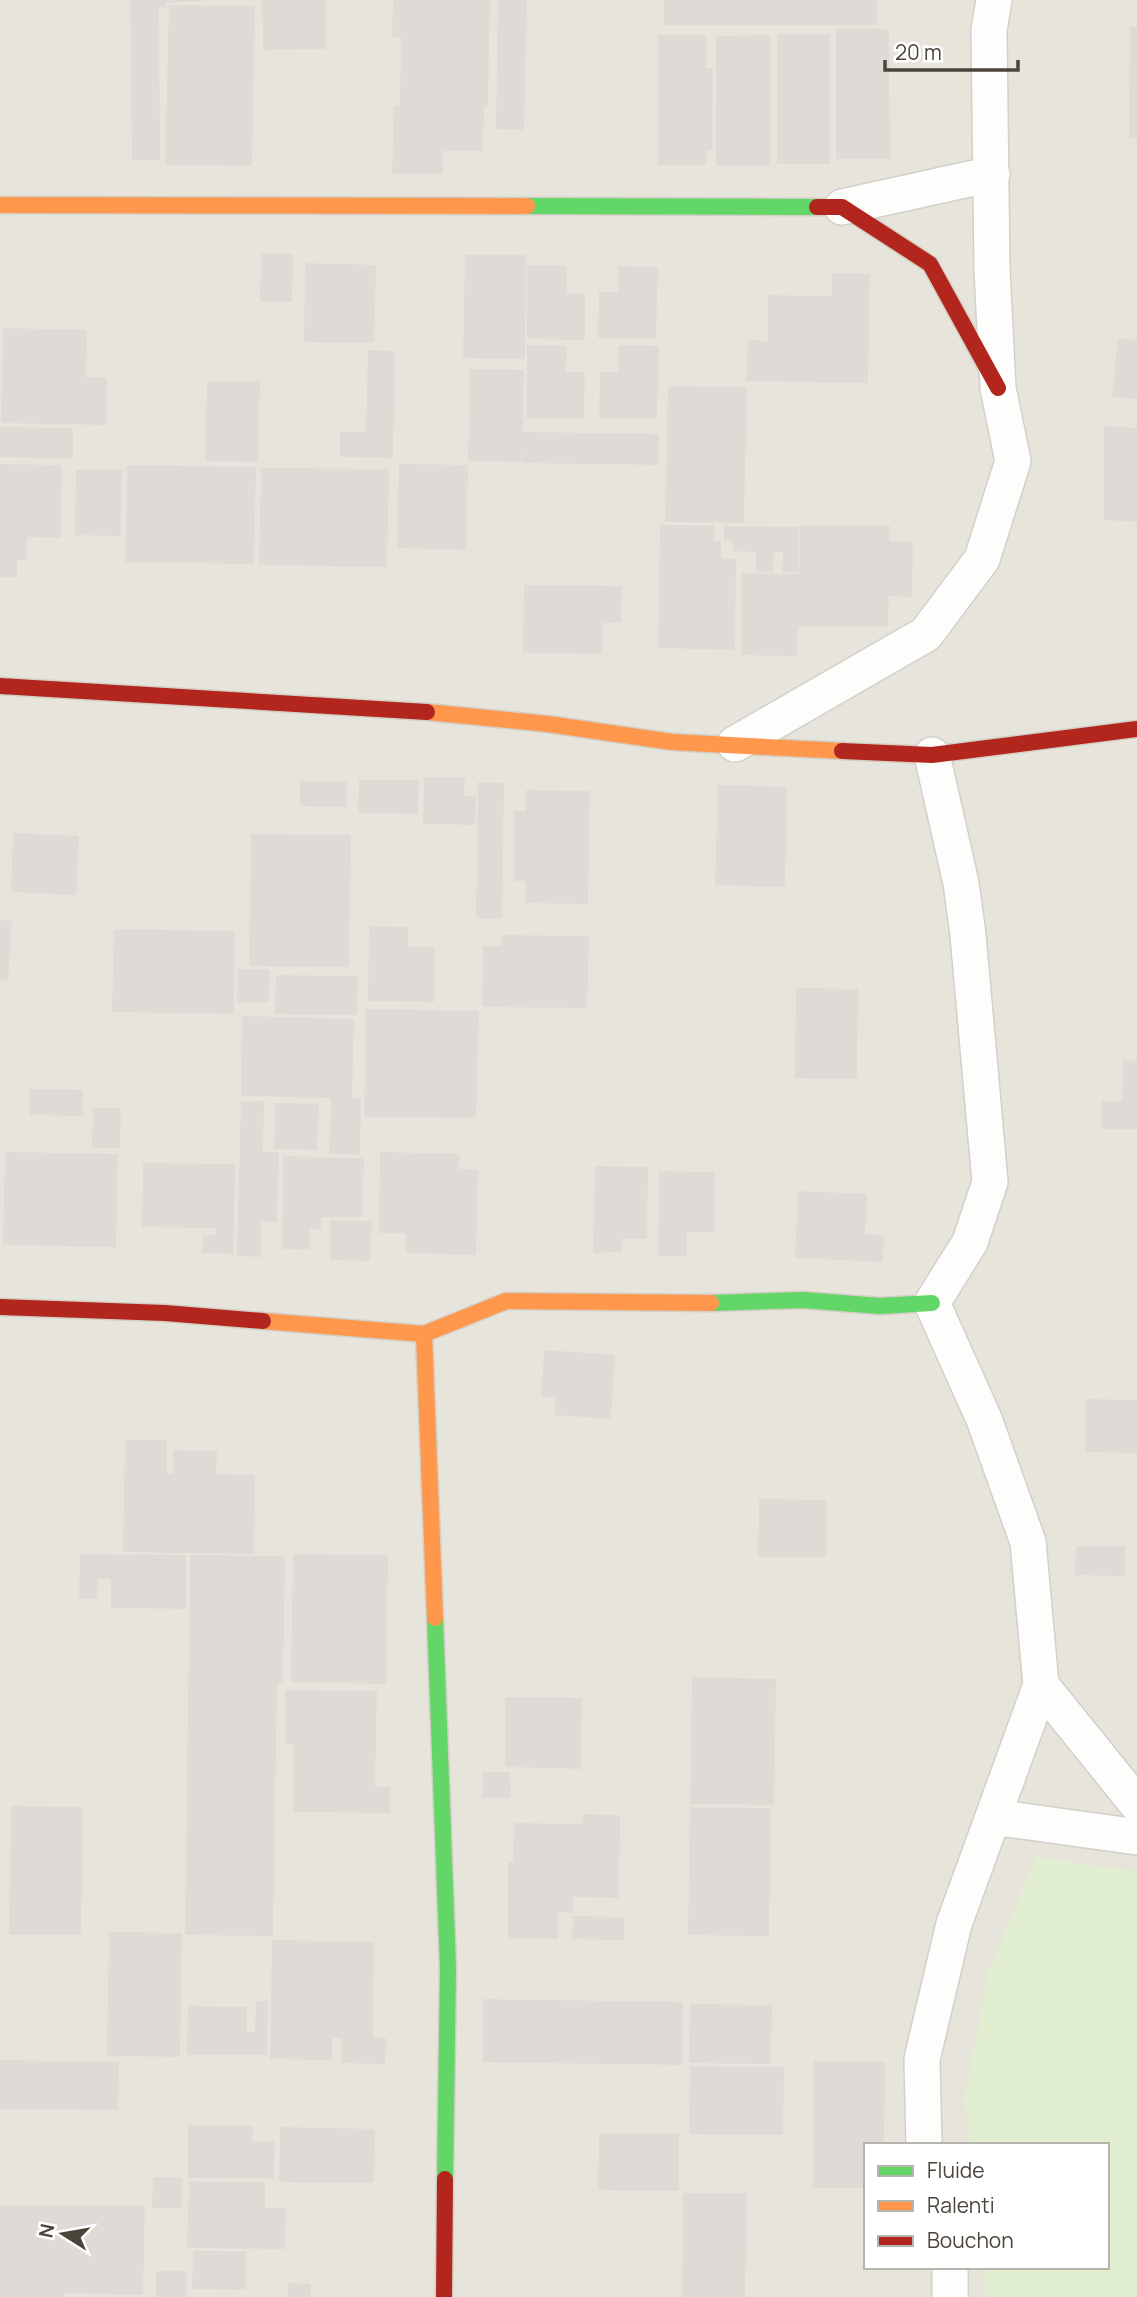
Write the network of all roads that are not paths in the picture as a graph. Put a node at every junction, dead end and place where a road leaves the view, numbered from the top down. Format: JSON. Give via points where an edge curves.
{"nodes":[{"id":1,"x":994,"y":0,"type":"edge"},
{"id":2,"x":992,"y":174,"type":"junction"},
{"id":3,"x":0,"y":205,"type":"edge"},
{"id":4,"x":842,"y":207,"type":"junction"},
{"id":5,"x":999,"y":388,"type":"junction"},
{"id":6,"x":0,"y":686,"type":"edge"},
{"id":7,"x":1137,"y":729,"type":"edge"},
{"id":8,"x":735,"y":744,"type":"junction"},
{"id":9,"x":932,"y":755,"type":"junction"},
{"id":10,"x":932,"y":1303,"type":"junction"},
{"id":11,"x":0,"y":1307,"type":"edge"},
{"id":12,"x":424,"y":1334,"type":"junction"},
{"id":13,"x":1041,"y":1685,"type":"junction"},
{"id":14,"x":1137,"y":1804,"type":"edge"},
{"id":15,"x":993,"y":1817,"type":"junction"},
{"id":16,"x":1137,"y":1837,"type":"edge"},
{"id":17,"x":924,"y":2143,"type":"edge"},
{"id":18,"x":950,"y":2269,"type":"edge"},
{"id":19,"x":444,"y":2297,"type":"edge"},
{"id":20,"x":950,"y":2297,"type":"edge"}],
"edges":[{"from":1,"to":2,"type":"street","via":[[989,30]]},
{"from":2,"to":4,"type":"street"},
{"from":2,"to":5,"type":"street"},
{"from":3,"to":4,"type":"street"},
{"from":4,"to":5,"type":"street","via":[[930,264]]},
{"from":5,"to":8,"type":"street","via":[[1013,461],[982,559],[974,570],[926,634]]},
{"from":6,"to":8,"type":"street","via":[[430,712],[673,743]]},
{"from":7,"to":9,"type":"street"},
{"from":8,"to":9,"type":"street"},
{"from":9,"to":10,"type":"street","via":[[968,934],[989,1182],[970,1242]]},
{"from":10,"to":12,"type":"street","via":[[506,1301]]},
{"from":10,"to":13,"type":"street","via":[[984,1419],[1028,1542]]},
{"from":11,"to":12,"type":"street","via":[[165,1313]]},
{"from":12,"to":19,"type":"street","via":[[448,1968]]},
{"from":13,"to":14,"type":"street"},
{"from":13,"to":15,"type":"street"},
{"from":15,"to":16,"type":"street"},
{"from":15,"to":17,"type":"street","via":[[954,1924],[922,2059]]},
{"from":18,"to":20,"type":"street"}]}
